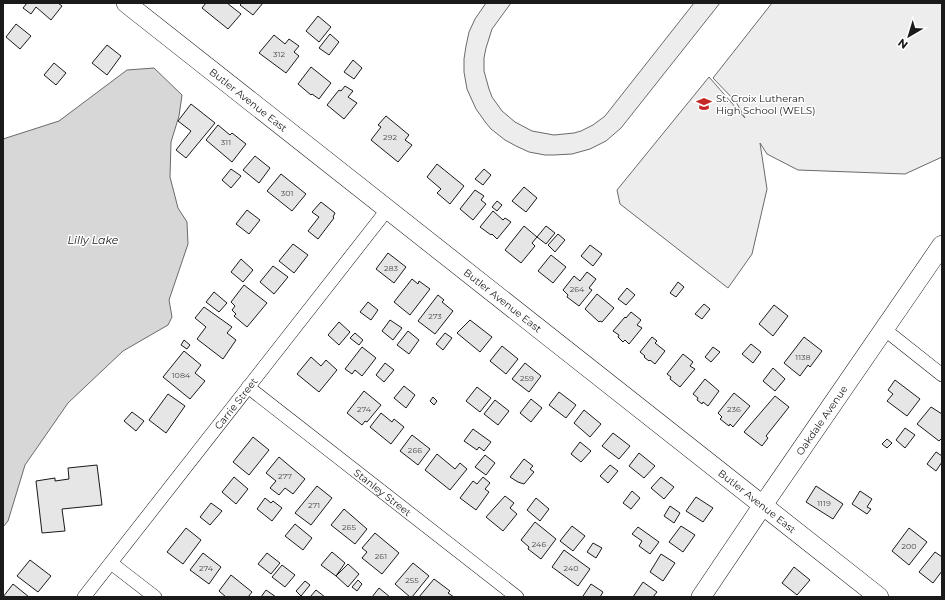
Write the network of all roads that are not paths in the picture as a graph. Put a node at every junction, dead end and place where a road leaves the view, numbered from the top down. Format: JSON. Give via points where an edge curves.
{"nodes":[{"id":1,"x":126,"y":3,"type":"edge"},
{"id":2,"x":387,"y":210,"type":"junction"},
{"id":3,"x":942,"y":245,"type":"edge"},
{"id":4,"x":884,"y":329,"type":"junction"},
{"id":5,"x":942,"y":375,"type":"edge"},
{"id":6,"x":248,"y":387,"type":"junction"},
{"id":7,"x":763,"y":505,"type":"junction"},
{"id":8,"x":111,"y":563,"type":"junction"},
{"id":9,"x":84,"y":597,"type":"edge"},
{"id":10,"x":155,"y":597,"type":"edge"},
{"id":11,"x":517,"y":597,"type":"edge"},
{"id":12,"x":701,"y":597,"type":"edge"},
{"id":13,"x":879,"y":597,"type":"edge"}],
"edges":[{"from":1,"to":2,"type":"street","name":"Butler Avenue East"},
{"from":2,"to":6,"type":"street","name":"Carrie Street"},
{"from":2,"to":7,"type":"street","name":"Butler Avenue East"},
{"from":3,"to":4,"type":"street","name":"Oakdale Avenue"},
{"from":4,"to":5,"type":"street"},
{"from":4,"to":7,"type":"street","name":"Oakdale Avenue"},
{"from":6,"to":8,"type":"street","name":"Carrie Street"},
{"from":6,"to":11,"type":"street","name":"Stanley Street"},
{"from":7,"to":12,"type":"street","name":"Oakdale Avenue"},
{"from":7,"to":13,"type":"street","name":"Butler Avenue East"},
{"from":8,"to":9,"type":"street","name":"Carrie Street"},
{"from":8,"to":10,"type":"street"}]}
